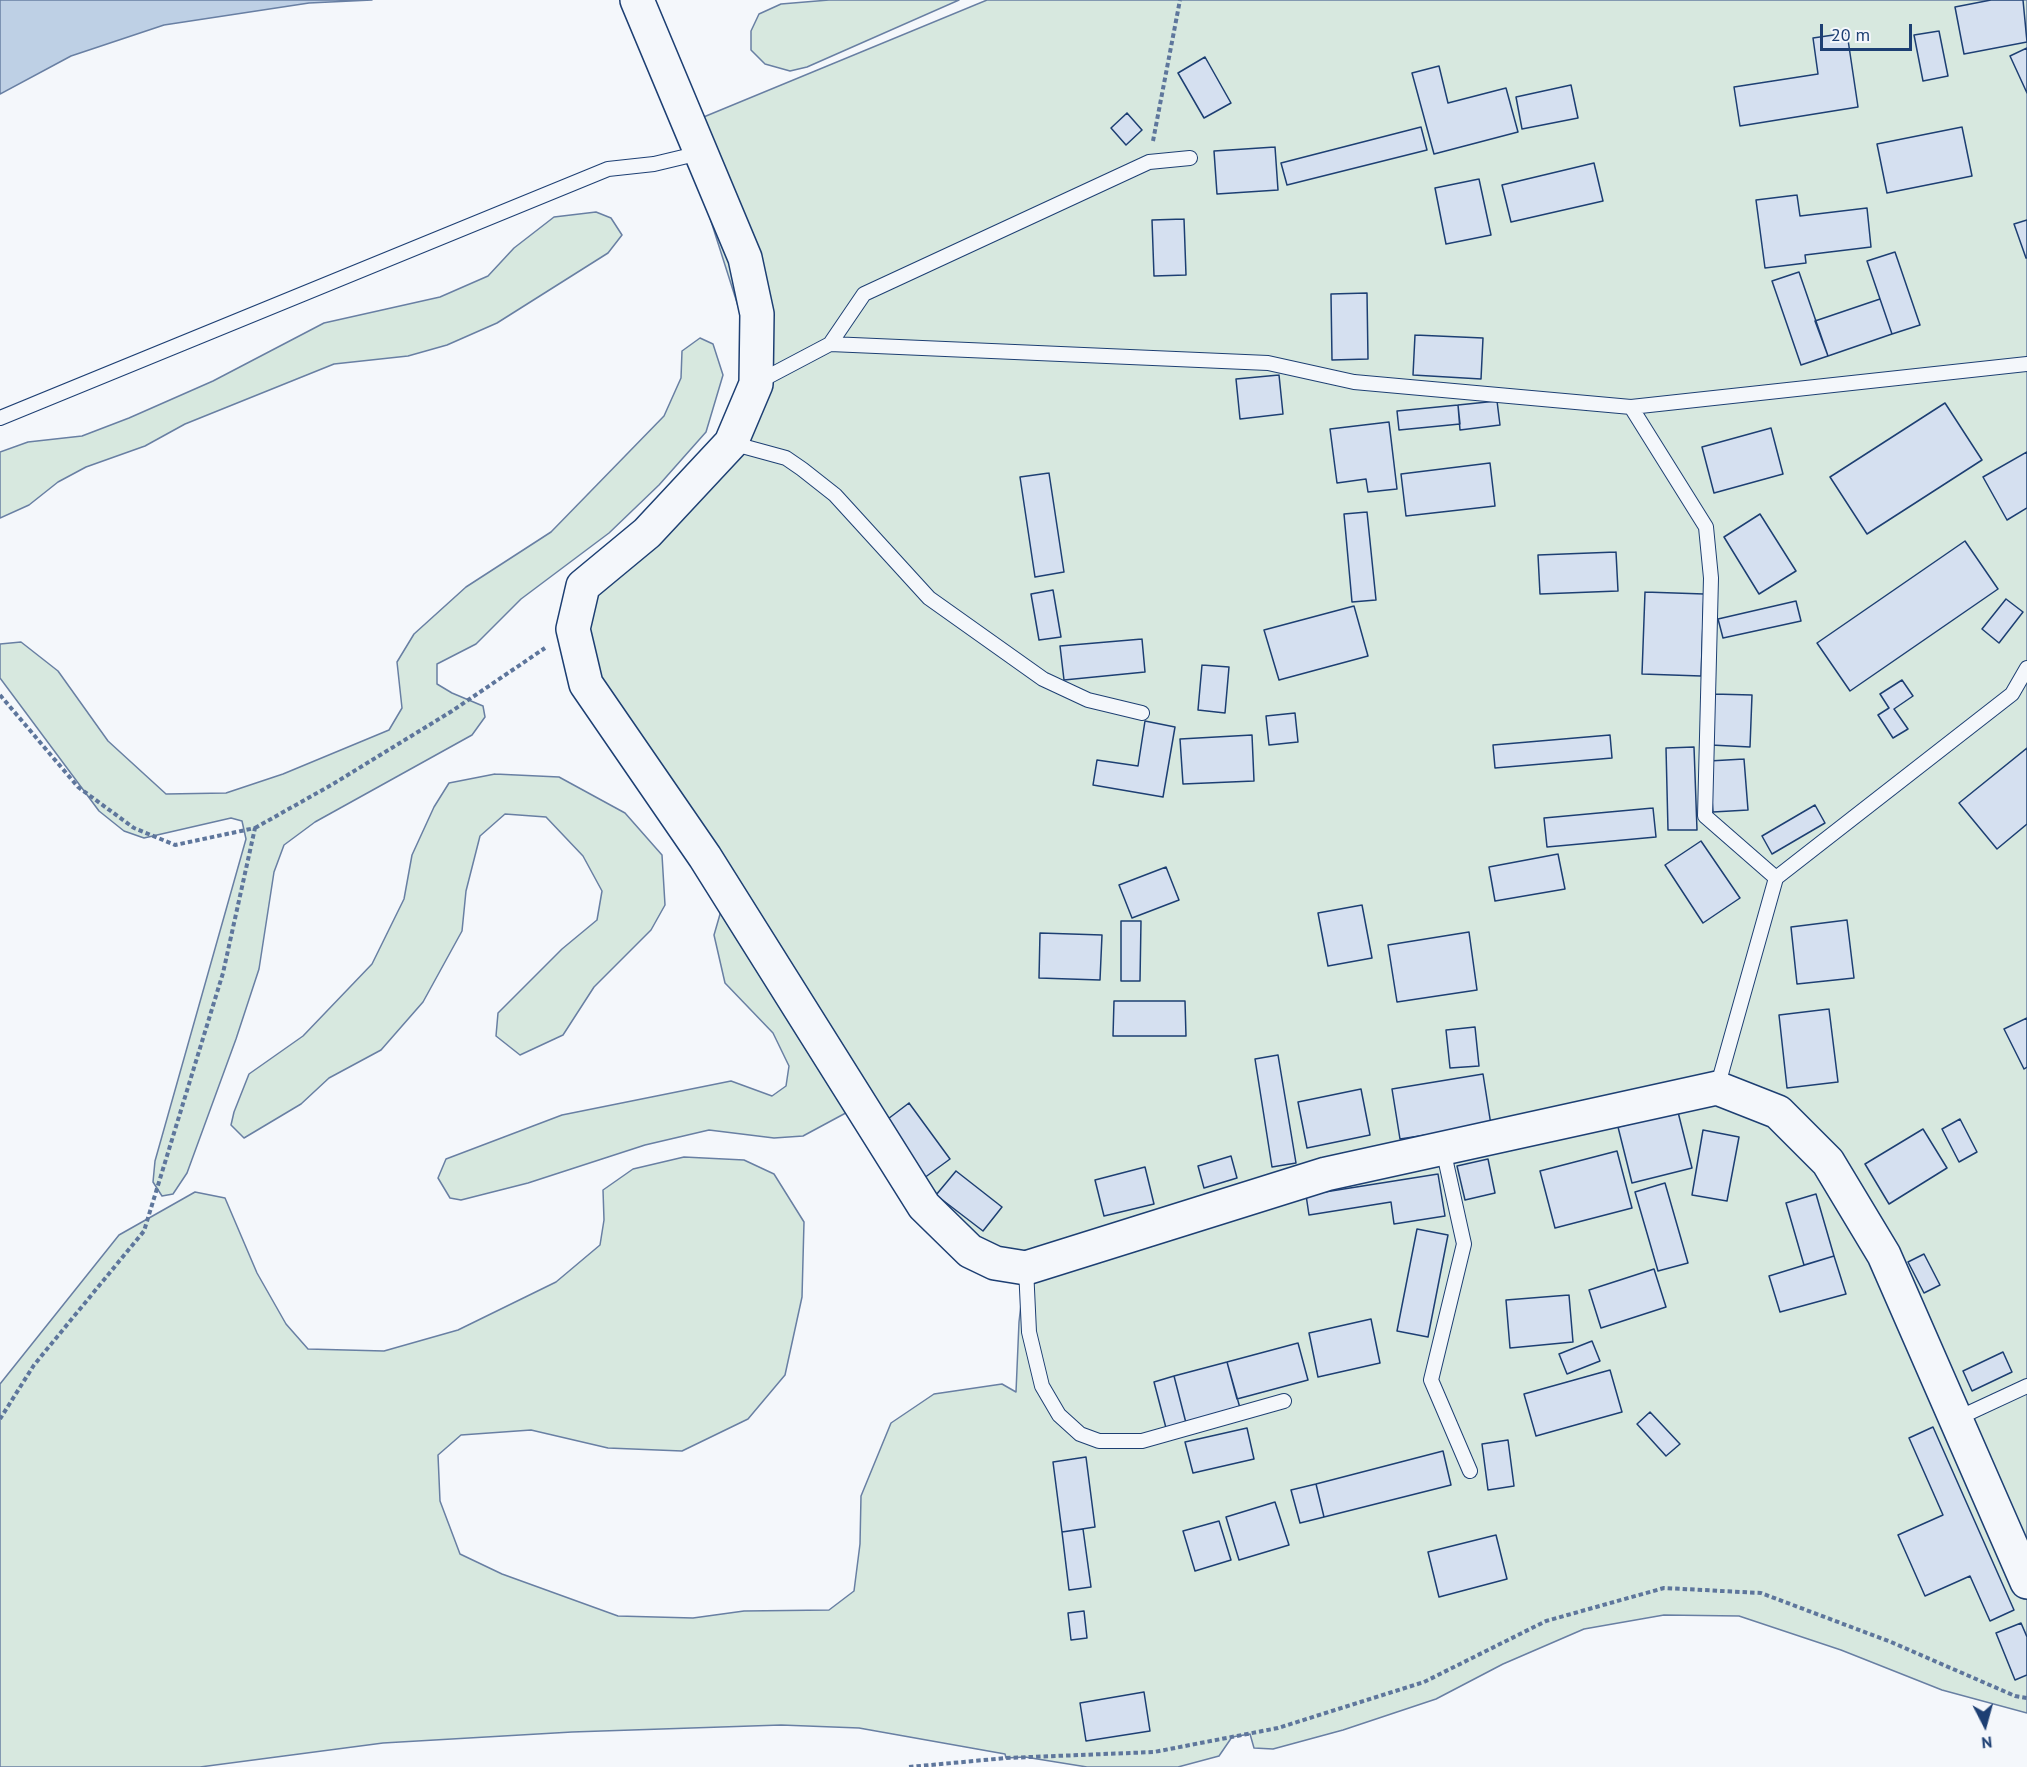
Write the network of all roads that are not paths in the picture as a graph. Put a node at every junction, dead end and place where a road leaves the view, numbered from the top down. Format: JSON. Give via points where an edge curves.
{"nodes":[{"id":1,"x":637,"y":0,"type":"edge"},
{"id":2,"x":700,"y":147,"type":"junction"},
{"id":3,"x":1190,"y":158,"type":"dead end"},
{"id":4,"x":830,"y":344,"type":"junction"},
{"id":5,"x":2027,"y":364,"type":"edge"},
{"id":6,"x":756,"y":384,"type":"junction"},
{"id":7,"x":1631,"y":406,"type":"junction"},
{"id":8,"x":0,"y":418,"type":"edge"},
{"id":9,"x":730,"y":443,"type":"junction"},
{"id":10,"x":2027,"y":668,"type":"edge"},
{"id":11,"x":1142,"y":713,"type":"dead end"},
{"id":12,"x":1776,"y":878,"type":"junction"},
{"id":13,"x":1717,"y":1088,"type":"junction"},
{"id":14,"x":1443,"y":1149,"type":"junction"},
{"id":15,"x":1026,"y":1268,"type":"junction"},
{"id":16,"x":2027,"y":1386,"type":"edge"},
{"id":17,"x":1284,"y":1401,"type":"dead end"},
{"id":18,"x":1956,"y":1419,"type":"junction"},
{"id":19,"x":1470,"y":1471,"type":"dead end"},
{"id":20,"x":2027,"y":1582,"type":"edge"}],
"edges":[{"from":1,"to":2,"type":"street"},
{"from":2,"to":6,"type":"street","via":[[745,258],[758,314]]},
{"from":2,"to":8,"type":"lane","via":[[654,164],[608,169]]},
{"from":3,"to":4,"type":"lane","via":[[1149,162],[864,294]]},
{"from":4,"to":6,"type":"lane"},
{"from":4,"to":7,"type":"lane","via":[[1268,363],[1354,382]]},
{"from":5,"to":7,"type":"lane"},
{"from":6,"to":9,"type":"street"},
{"from":7,"to":12,"type":"lane","via":[[1706,527],[1711,578],[1705,816]]},
{"from":9,"to":11,"type":"lane","via":[[786,458],[802,469],[835,495],[929,598],[1043,679],[1088,700]]},
{"from":9,"to":15,"type":"street","via":[[647,533],[583,586],[573,629],[586,684],[705,857],[924,1206],[970,1251],[995,1263]]},
{"from":10,"to":12,"type":"lane","via":[[2012,694]]},
{"from":12,"to":13,"type":"lane"},
{"from":13,"to":14,"type":"street"},
{"from":13,"to":18,"type":"street","via":[[1778,1112],[1828,1162],[1884,1255]]},
{"from":14,"to":15,"type":"street","via":[[1326,1174]]},
{"from":14,"to":19,"type":"lane","via":[[1464,1244],[1431,1380]]},
{"from":15,"to":17,"type":"lane","via":[[1029,1332],[1042,1386],[1059,1415],[1080,1434],[1099,1441],[1142,1440]]},
{"from":16,"to":18,"type":"lane"},
{"from":18,"to":20,"type":"street"}]}
